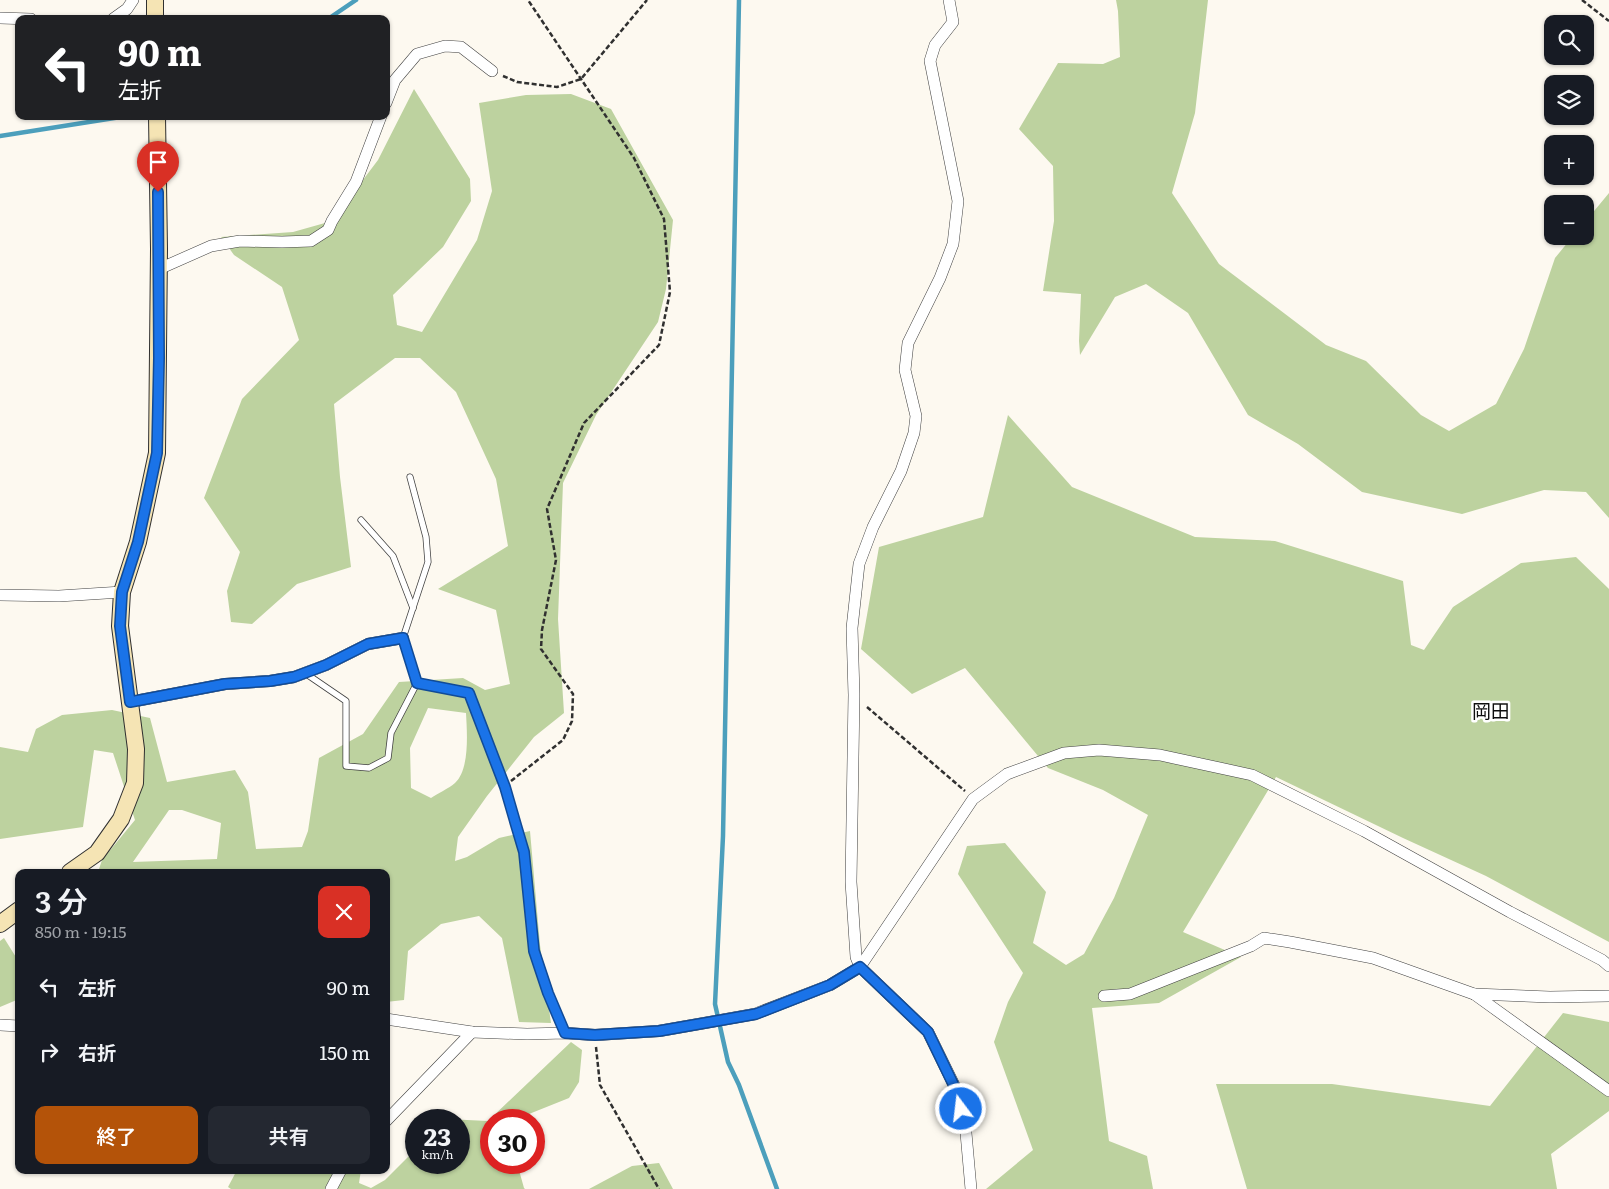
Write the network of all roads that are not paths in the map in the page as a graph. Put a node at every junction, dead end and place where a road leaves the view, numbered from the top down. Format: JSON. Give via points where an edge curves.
{"nodes":[{"id":1,"x":134,"y":0,"type":"edge"},
{"id":2,"x":155,"y":0,"type":"edge"},
{"id":3,"x":949,"y":0,"type":"edge"},
{"id":4,"x":119,"y":15,"type":"edge"},
{"id":5,"x":155,"y":15,"type":"edge"},
{"id":6,"x":0,"y":18,"type":"edge"},
{"id":7,"x":15,"y":18,"type":"edge"},
{"id":8,"x":492,"y":71,"type":"road end"},
{"id":9,"x":390,"y":93,"type":"edge"},
{"id":10,"x":157,"y":120,"type":"edge"},
{"id":11,"x":379,"y":120,"type":"edge"},
{"id":12,"x":159,"y":269,"type":"junction"},
{"id":13,"x":410,"y":478,"type":"dead end"},
{"id":14,"x":361,"y":520,"type":"dead end"},
{"id":15,"x":122,"y":592,"type":"junction"},
{"id":16,"x":0,"y":595,"type":"edge"},
{"id":17,"x":413,"y":608,"type":"junction"},
{"id":18,"x":403,"y":638,"type":"junction"},
{"id":19,"x":306,"y":673,"type":"junction"},
{"id":20,"x":417,"y":683,"type":"junction"},
{"id":21,"x":130,"y":702,"type":"junction"},
{"id":22,"x":74,"y":869,"type":"edge"},
{"id":23,"x":15,"y":913,"type":"edge"},
{"id":24,"x":0,"y":924,"type":"edge"},
{"id":25,"x":1609,"y":966,"type":"edge"},
{"id":26,"x":860,"y":967,"type":"junction"},
{"id":27,"x":1474,"y":994,"type":"junction"},
{"id":28,"x":1104,"y":996,"type":"dead end"},
{"id":29,"x":1609,"y":996,"type":"edge"},
{"id":30,"x":390,"y":1020,"type":"edge"},
{"id":31,"x":0,"y":1025,"type":"edge"},
{"id":32,"x":15,"y":1026,"type":"edge"},
{"id":33,"x":472,"y":1032,"type":"junction"},
{"id":34,"x":565,"y":1033,"type":"junction"},
{"id":35,"x":1609,"y":1091,"type":"edge"},
{"id":36,"x":390,"y":1117,"type":"edge"},
{"id":37,"x":339,"y":1174,"type":"edge"},
{"id":38,"x":331,"y":1189,"type":"edge"},
{"id":39,"x":971,"y":1189,"type":"edge"}],
"edges":[{"from":1,"to":4,"type":"street"},
{"from":2,"to":5,"type":"street"},
{"from":3,"to":26,"type":"street","via":[[953,22],[935,45],[930,61],[958,201],[953,244],[908,343],[905,370],[916,416],[914,433],[901,471],[859,564],[852,628],[851,882],[856,957]]},
{"from":6,"to":7,"type":"street"},
{"from":8,"to":9,"type":"street","via":[[461,47],[445,46],[417,54],[395,80]]},
{"from":10,"to":12,"type":"street"},
{"from":11,"to":12,"type":"street","via":[[356,182],[328,230],[311,241],[240,240],[212,246]]},
{"from":12,"to":15,"type":"street","via":[[157,453],[138,542]]},
{"from":13,"to":17,"type":"lane","via":[[426,537],[428,562]]},
{"from":14,"to":17,"type":"lane","via":[[393,556]]},
{"from":15,"to":16,"type":"street"},
{"from":15,"to":21,"type":"street","via":[[120,626]]},
{"from":17,"to":18,"type":"lane"},
{"from":18,"to":19,"type":"street","via":[[368,644]]},
{"from":18,"to":20,"type":"lane"},
{"from":19,"to":20,"type":"lane","via":[[346,701],[346,766],[369,768],[388,758],[391,733]]},
{"from":19,"to":21,"type":"street"},
{"from":20,"to":34,"type":"lane","via":[[469,693],[505,787],[524,852],[534,951]]},
{"from":21,"to":22,"type":"street","via":[[136,749],[134,783],[121,819],[97,853]]},
{"from":23,"to":24,"type":"street"},
{"from":25,"to":26,"type":"street","via":[[1364,831],[1252,775],[1160,755],[1099,750],[1064,753],[1007,774],[973,799]]},
{"from":26,"to":34,"type":"street","via":[[830,985],[756,1014],[659,1031],[595,1035]]},
{"from":26,"to":39,"type":"street","via":[[928,1032],[956,1090],[966,1133]]},
{"from":27,"to":28,"type":"street","via":[[1373,958],[1264,938],[1130,994]]},
{"from":27,"to":29,"type":"street"},
{"from":27,"to":35,"type":"street"},
{"from":30,"to":33,"type":"street"},
{"from":31,"to":32,"type":"street"},
{"from":33,"to":34,"type":"street"},
{"from":33,"to":36,"type":"street"},
{"from":37,"to":38,"type":"street"}]}
